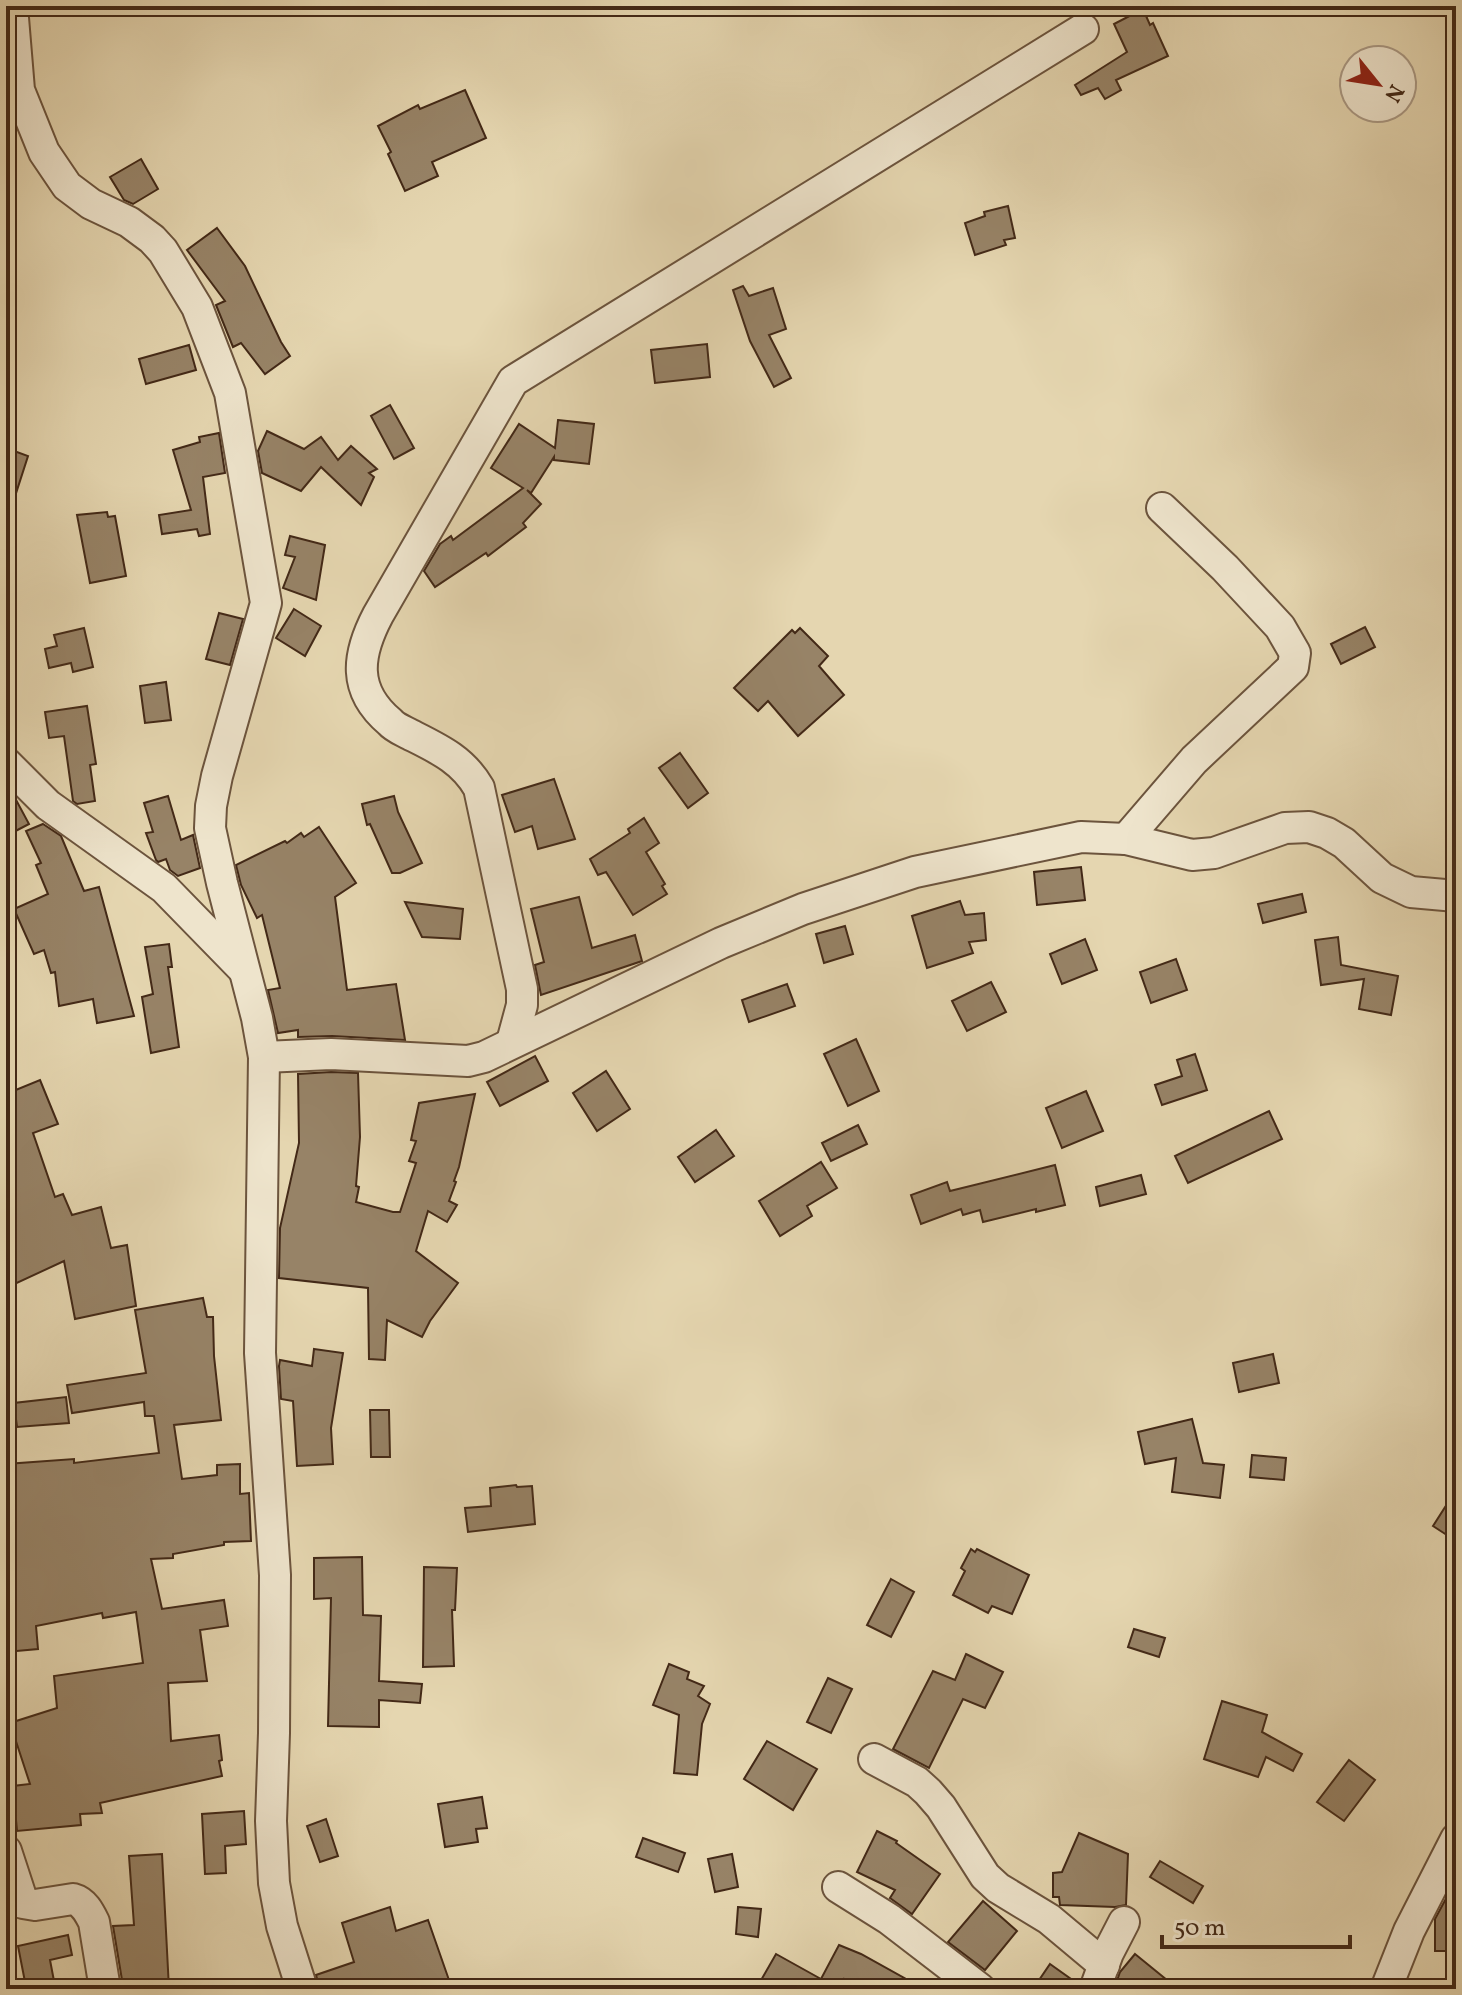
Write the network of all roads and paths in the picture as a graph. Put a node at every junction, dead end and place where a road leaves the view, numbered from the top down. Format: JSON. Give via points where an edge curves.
{"nodes":[{"id":1,"x":12,"y":6,"type":"edge"},
{"id":2,"x":1083,"y":29,"type":"dead end"},
{"id":3,"x":1162,"y":508,"type":"dead end"},
{"id":4,"x":6,"y":763,"type":"edge"},
{"id":5,"x":1126,"y":839,"type":"junction"},
{"id":6,"x":1456,"y":896,"type":"edge"},
{"id":7,"x":246,"y":972,"type":"junction"},
{"id":8,"x":512,"y":1042,"type":"junction"},
{"id":9,"x":264,"y":1057,"type":"junction"},
{"id":10,"x":874,"y":1759,"type":"dead end"},
{"id":11,"x":1456,"y":1839,"type":"edge"},
{"id":12,"x":6,"y":1851,"type":"edge"},
{"id":13,"x":838,"y":1887,"type":"dead end"},
{"id":14,"x":1124,"y":1922,"type":"dead end"},
{"id":15,"x":1099,"y":1977,"type":"edge"},
{"id":16,"x":105,"y":1989,"type":"edge"},
{"id":17,"x":302,"y":1989,"type":"edge"},
{"id":18,"x":980,"y":1989,"type":"edge"},
{"id":19,"x":1386,"y":1989,"type":"edge"}],
"edges":[{"from":1,"to":7,"type":"street","via":[[19,90],[44,152],[67,186],[129,222],[163,251],[197,307],[230,393],[266,603],[217,776],[210,828]]},
{"from":2,"to":8,"type":"street","via":[[513,381],[378,615],[360,664],[370,700],[390,723],[453,757],[479,788],[522,989]]},
{"from":3,"to":5,"type":"street","via":[[1280,627],[1295,653],[1293,667],[1194,760]]},
{"from":4,"to":7,"type":"street","via":[[48,805],[164,888]]},
{"from":5,"to":6,"type":"street","via":[[1192,855],[1214,853],[1285,828],[1309,827],[1344,843],[1382,878],[1411,892]]},
{"from":5,"to":8,"type":"street","via":[[1081,837],[915,872],[803,909]]},
{"from":7,"to":9,"type":"street"},
{"from":8,"to":9,"type":"street","via":[[468,1061],[331,1054]]},
{"from":9,"to":17,"type":"street","via":[[260,1353],[275,1575],[272,1837],[282,1926]]},
{"from":10,"to":15,"type":"street","via":[[928,1792],[985,1876],[1049,1919]]},
{"from":11,"to":19,"type":"street"},
{"from":12,"to":16,"type":"street","via":[[23,1903],[73,1899],[89,1913]]},
{"from":13,"to":18,"type":"street"},
{"from":14,"to":15,"type":"street"}]}
